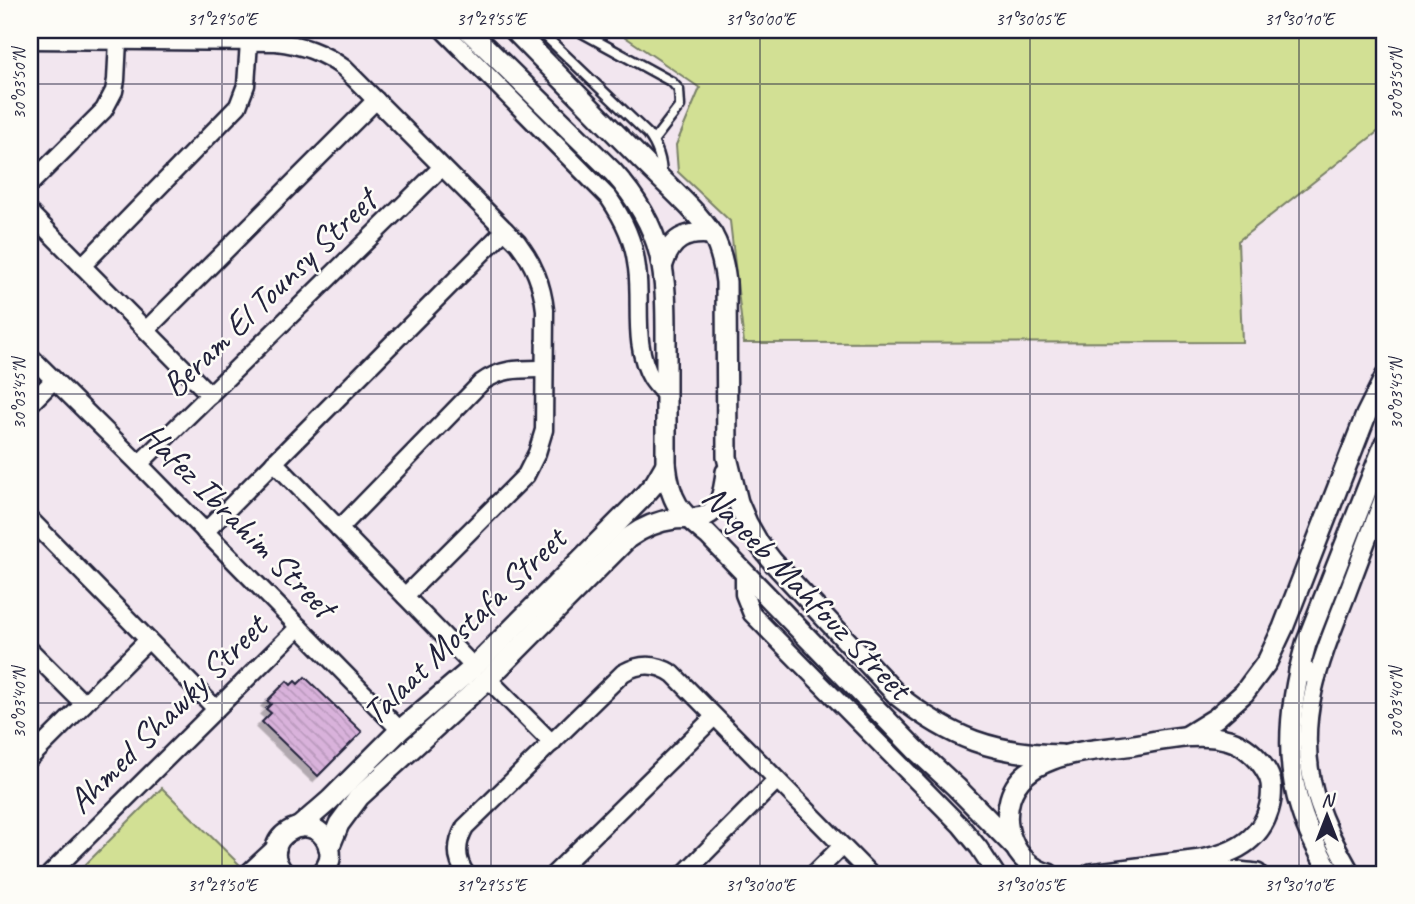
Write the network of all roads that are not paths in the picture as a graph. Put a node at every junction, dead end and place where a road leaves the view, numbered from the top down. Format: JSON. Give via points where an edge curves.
{"nodes":[{"id":1,"x":443,"y":30,"type":"edge"},
{"id":2,"x":468,"y":30,"type":"edge"},
{"id":3,"x":514,"y":30,"type":"edge"},
{"id":4,"x":539,"y":30,"type":"edge"},
{"id":5,"x":577,"y":30,"type":"edge"},
{"id":6,"x":169,"y":35,"type":"edge"},
{"id":7,"x":30,"y":40,"type":"edge"},
{"id":8,"x":118,"y":40,"type":"junction"},
{"id":9,"x":249,"y":42,"type":"junction"},
{"id":10,"x":376,"y":100,"type":"junction"},
{"id":11,"x":653,"y":141,"type":"junction"},
{"id":12,"x":442,"y":167,"type":"junction"},
{"id":13,"x":662,"y":180,"type":"junction"},
{"id":14,"x":30,"y":184,"type":"edge"},
{"id":15,"x":30,"y":214,"type":"edge"},
{"id":16,"x":505,"y":230,"type":"junction"},
{"id":17,"x":712,"y":234,"type":"junction"},
{"id":18,"x":663,"y":264,"type":"junction"},
{"id":19,"x":82,"y":266,"type":"junction"},
{"id":20,"x":146,"y":330,"type":"junction"},
{"id":21,"x":30,"y":356,"type":"edge"},
{"id":22,"x":544,"y":369,"type":"junction"},
{"id":23,"x":1385,"y":377,"type":"edge"},
{"id":24,"x":54,"y":380,"type":"junction"},
{"id":25,"x":210,"y":395,"type":"junction"},
{"id":26,"x":666,"y":396,"type":"junction"},
{"id":27,"x":30,"y":404,"type":"edge"},
{"id":28,"x":1385,"y":443,"type":"edge"},
{"id":29,"x":727,"y":457,"type":"junction"},
{"id":30,"x":274,"y":462,"type":"junction"},
{"id":31,"x":139,"y":464,"type":"junction"},
{"id":32,"x":666,"y":464,"type":"junction"},
{"id":33,"x":1385,"y":493,"type":"edge"},
{"id":34,"x":686,"y":518,"type":"junction"},
{"id":35,"x":30,"y":519,"type":"edge"},
{"id":36,"x":339,"y":529,"type":"junction"},
{"id":37,"x":205,"y":531,"type":"junction"},
{"id":38,"x":744,"y":573,"type":"junction"},
{"id":39,"x":405,"y":596,"type":"junction"},
{"id":40,"x":299,"y":627,"type":"junction"},
{"id":41,"x":148,"y":640,"type":"junction"},
{"id":42,"x":30,"y":650,"type":"edge"},
{"id":43,"x":1307,"y":672,"type":"junction"},
{"id":44,"x":481,"y":673,"type":"junction"},
{"id":45,"x":84,"y":704,"type":"junction"},
{"id":46,"x":216,"y":709,"type":"junction"},
{"id":47,"x":714,"y":717,"type":"junction"},
{"id":48,"x":400,"y":730,"type":"junction"},
{"id":49,"x":1184,"y":738,"type":"junction"},
{"id":50,"x":552,"y":743,"type":"junction"},
{"id":51,"x":1061,"y":755,"type":"junction"},
{"id":52,"x":30,"y":758,"type":"edge"},
{"id":53,"x":1294,"y":775,"type":"junction"},
{"id":54,"x":1271,"y":777,"type":"junction"},
{"id":55,"x":778,"y":780,"type":"junction"},
{"id":56,"x":299,"y":827,"type":"junction"},
{"id":57,"x":842,"y":846,"type":"junction"},
{"id":58,"x":1014,"y":846,"type":"junction"},
{"id":59,"x":276,"y":849,"type":"junction"},
{"id":60,"x":330,"y":850,"type":"junction"},
{"id":61,"x":1190,"y":865,"type":"edge"},
{"id":62,"x":1032,"y":870,"type":"edge"},
{"id":63,"x":1136,"y":871,"type":"edge"},
{"id":64,"x":53,"y":873,"type":"edge"},
{"id":65,"x":1344,"y":873,"type":"edge"},
{"id":66,"x":249,"y":874,"type":"edge"},
{"id":67,"x":285,"y":874,"type":"edge"},
{"id":68,"x":321,"y":874,"type":"edge"},
{"id":69,"x":339,"y":874,"type":"edge"},
{"id":70,"x":466,"y":874,"type":"edge"},
{"id":71,"x":554,"y":874,"type":"edge"},
{"id":72,"x":684,"y":874,"type":"edge"},
{"id":73,"x":814,"y":874,"type":"edge"},
{"id":74,"x":870,"y":874,"type":"edge"},
{"id":75,"x":996,"y":874,"type":"edge"},
{"id":76,"x":1049,"y":874,"type":"edge"},
{"id":77,"x":1091,"y":874,"type":"edge"},
{"id":78,"x":1257,"y":874,"type":"edge"}],
"edges":[{"from":1,"to":26,"type":"street","via":[[610,198],[633,243],[643,358]]},
{"from":2,"to":18,"type":"street","name":"Nageeb Mahfouz Street","via":[[628,188],[650,224]]},
{"from":3,"to":13,"type":"street","name":"Nageeb Mahfouz Street"},
{"from":4,"to":11,"type":"lane"},
{"from":5,"to":11,"type":"lane","via":[[673,82],[679,90],[680,106]]},
{"from":6,"to":8,"type":"street"},
{"from":6,"to":9,"type":"street"},
{"from":7,"to":8,"type":"street"},
{"from":8,"to":14,"type":"street","via":[[117,80],[104,110]]},
{"from":9,"to":10,"type":"street","via":[[312,49],[344,68]]},
{"from":9,"to":19,"type":"street","via":[[246,85],[238,106]]},
{"from":10,"to":12,"type":"street"},
{"from":10,"to":20,"type":"street"},
{"from":11,"to":13,"type":"lane"},
{"from":12,"to":16,"type":"street"},
{"from":12,"to":25,"type":"street","name":"Beram El Tounsy Street"},
{"from":13,"to":17,"type":"street","name":"Nageeb Mahfouz Street"},
{"from":15,"to":19,"type":"street"},
{"from":16,"to":22,"type":"street","via":[[529,258],[543,292]]},
{"from":16,"to":30,"type":"street"},
{"from":17,"to":18,"type":"street","via":[[698,233],[675,242]]},
{"from":17,"to":29,"type":"street","name":"Nageeb Mahfouz Street","via":[[726,282]]},
{"from":18,"to":26,"type":"street","name":"Nageeb Mahfouz Street"},
{"from":19,"to":20,"type":"street"},
{"from":20,"to":25,"type":"street"},
{"from":21,"to":24,"type":"street","name":"Hafez Ibrahim Street"},
{"from":22,"to":36,"type":"street","via":[[510,369],[481,383]]},
{"from":22,"to":39,"type":"street","via":[[544,429],[526,475]]},
{"from":23,"to":49,"type":"street","via":[[1267,662],[1244,693]]},
{"from":24,"to":27,"type":"street"},
{"from":24,"to":31,"type":"street","name":"Hafez Ibrahim Street"},
{"from":25,"to":31,"type":"street","name":"Beram El Tounsy Street"},
{"from":26,"to":32,"type":"street","name":"Nageeb Mahfouz Street"},
{"from":28,"to":43,"type":"street","via":[[1307,644]]},
{"from":29,"to":34,"type":"street","name":"Talaat Mostafa Street","via":[[719,505],[705,516]]},
{"from":29,"to":51,"type":"street","name":"Nageeb Mahfouz Street","via":[[738,502],[759,544],[898,696],[921,715],[974,742],[1031,755]]},
{"from":30,"to":36,"type":"street"},
{"from":30,"to":37,"type":"street"},
{"from":31,"to":37,"type":"street","name":"Hafez Ibrahim Street"},
{"from":32,"to":34,"type":"street","name":"Nageeb Mahfouz Street","via":[[671,494]]},
{"from":32,"to":44,"type":"street","name":"Talaat Mostafa Street","via":[[641,499]]},
{"from":33,"to":43,"type":"street"},
{"from":34,"to":38,"type":"street","name":"Nageeb Mahfouz Street"},
{"from":34,"to":44,"type":"street","name":"Talaat Mostafa Street","via":[[649,525],[628,538]]},
{"from":35,"to":41,"type":"street"},
{"from":36,"to":39,"type":"street"},
{"from":37,"to":40,"type":"street","name":"Hafez Ibrahim Street"},
{"from":38,"to":58,"type":"street","name":"Nageeb Mahfouz Street"},
{"from":38,"to":75,"type":"street","via":[[744,594],[752,614],[961,826]]},
{"from":39,"to":44,"type":"street"},
{"from":40,"to":46,"type":"street","name":"Ahmed Shawky Street"},
{"from":40,"to":48,"type":"street","name":"Hafez Ibrahim Street"},
{"from":41,"to":45,"type":"street"},
{"from":41,"to":46,"type":"street"},
{"from":42,"to":45,"type":"street"},
{"from":43,"to":53,"type":"street","via":[[1292,715]]},
{"from":43,"to":65,"type":"street","via":[[1311,780]]},
{"from":44,"to":48,"type":"street","name":"Talaat Mostafa Street"},
{"from":44,"to":50,"type":"street"},
{"from":44,"to":60,"type":"street","name":"Talaat Mostafa Street","via":[[359,797],[339,824]]},
{"from":45,"to":52,"type":"street"},
{"from":46,"to":64,"type":"street","name":"Ahmed Shawky Street"},
{"from":47,"to":50,"type":"street","via":[[673,674],[642,665],[623,673]]},
{"from":47,"to":55,"type":"street"},
{"from":47,"to":71,"type":"street"},
{"from":48,"to":56,"type":"street","name":"Talaat Mostafa Street"},
{"from":49,"to":51,"type":"street"},
{"from":49,"to":54,"type":"street","via":[[1239,743]]},
{"from":50,"to":70,"type":"street","via":[[465,827],[457,847]]},
{"from":51,"to":58,"type":"street","via":[[1034,767],[1011,794],[1007,821]]},
{"from":53,"to":54,"type":"street"},
{"from":53,"to":65,"type":"street","via":[[1304,820]]},
{"from":54,"to":61,"type":"street","via":[[1269,811],[1256,835],[1234,851]]},
{"from":55,"to":57,"type":"street"},
{"from":55,"to":72,"type":"street"},
{"from":56,"to":59,"type":"street","name":"Talaat Mostafa Street","via":[[284,834]]},
{"from":56,"to":60,"type":"street","via":[[321,834]]},
{"from":57,"to":73,"type":"street"},
{"from":57,"to":74,"type":"street"},
{"from":58,"to":62,"type":"street","name":"Nageeb Mahfouz Street"},
{"from":59,"to":66,"type":"street"},
{"from":59,"to":67,"type":"street","via":[[279,869]]},
{"from":60,"to":68,"type":"street","name":"Talaat Mostafa Street","via":[[330,860]]},
{"from":60,"to":69,"type":"street"},
{"from":61,"to":63,"type":"street"},
{"from":61,"to":78,"type":"street"},
{"from":62,"to":76,"type":"street"},
{"from":63,"to":77,"type":"street"}]}
